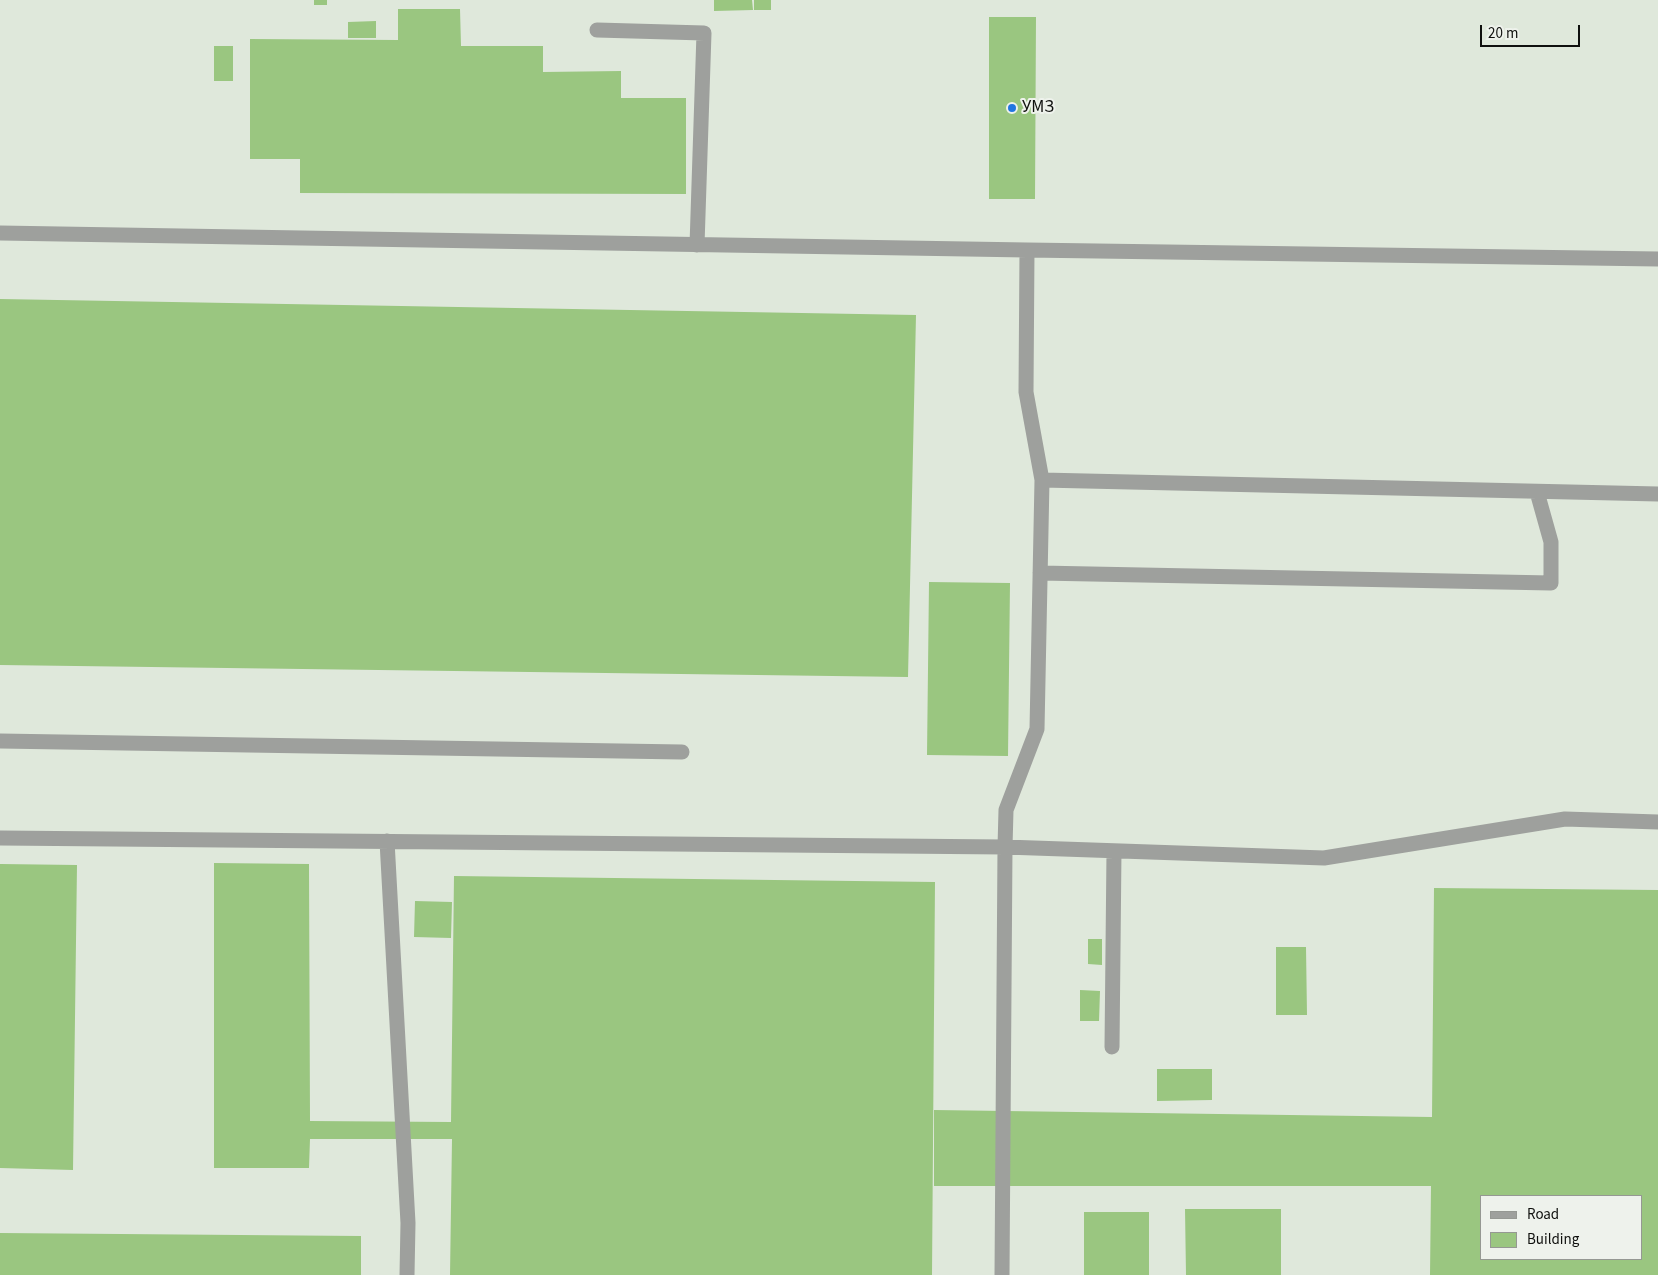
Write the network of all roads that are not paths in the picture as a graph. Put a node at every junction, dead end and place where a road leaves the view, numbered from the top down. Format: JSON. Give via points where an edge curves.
{"nodes":[{"id":1,"x":597,"y":30,"type":"dead end"},
{"id":2,"x":0,"y":233,"type":"edge"},
{"id":3,"x":697,"y":245,"type":"junction"},
{"id":4,"x":1028,"y":250,"type":"junction"},
{"id":5,"x":1658,"y":259,"type":"edge"},
{"id":6,"x":1042,"y":480,"type":"junction"},
{"id":7,"x":1537,"y":492,"type":"junction"},
{"id":8,"x":1658,"y":494,"type":"edge"},
{"id":9,"x":1040,"y":572,"type":"junction"},
{"id":10,"x":0,"y":741,"type":"edge"},
{"id":11,"x":682,"y":752,"type":"dead end"},
{"id":12,"x":1658,"y":822,"type":"edge"},
{"id":13,"x":0,"y":838,"type":"edge"},
{"id":14,"x":387,"y":842,"type":"junction"},
{"id":15,"x":1005,"y":847,"type":"junction"},
{"id":16,"x":1114,"y":851,"type":"junction"},
{"id":17,"x":1112,"y":1047,"type":"dead end"},
{"id":18,"x":407,"y":1275,"type":"edge"},
{"id":19,"x":1002,"y":1275,"type":"edge"}],
"edges":[{"from":1,"to":3,"type":"lane","via":[[704,33]]},
{"from":2,"to":3,"type":"lane"},
{"from":3,"to":4,"type":"lane"},
{"from":4,"to":5,"type":"lane"},
{"from":4,"to":6,"type":"lane","via":[[1026,392]]},
{"from":6,"to":7,"type":"lane"},
{"from":6,"to":9,"type":"lane"},
{"from":7,"to":8,"type":"lane"},
{"from":7,"to":9,"type":"lane","via":[[1551,542],[1551,583]]},
{"from":9,"to":15,"type":"lane","via":[[1037,729],[1006,810]]},
{"from":10,"to":11,"type":"lane"},
{"from":12,"to":16,"type":"lane","via":[[1565,819],[1324,858]]},
{"from":13,"to":14,"type":"lane"},
{"from":14,"to":15,"type":"lane"},
{"from":14,"to":18,"type":"lane","via":[[408,1223]]},
{"from":15,"to":16,"type":"lane"},
{"from":15,"to":19,"type":"lane"},
{"from":16,"to":17,"type":"lane"}]}
